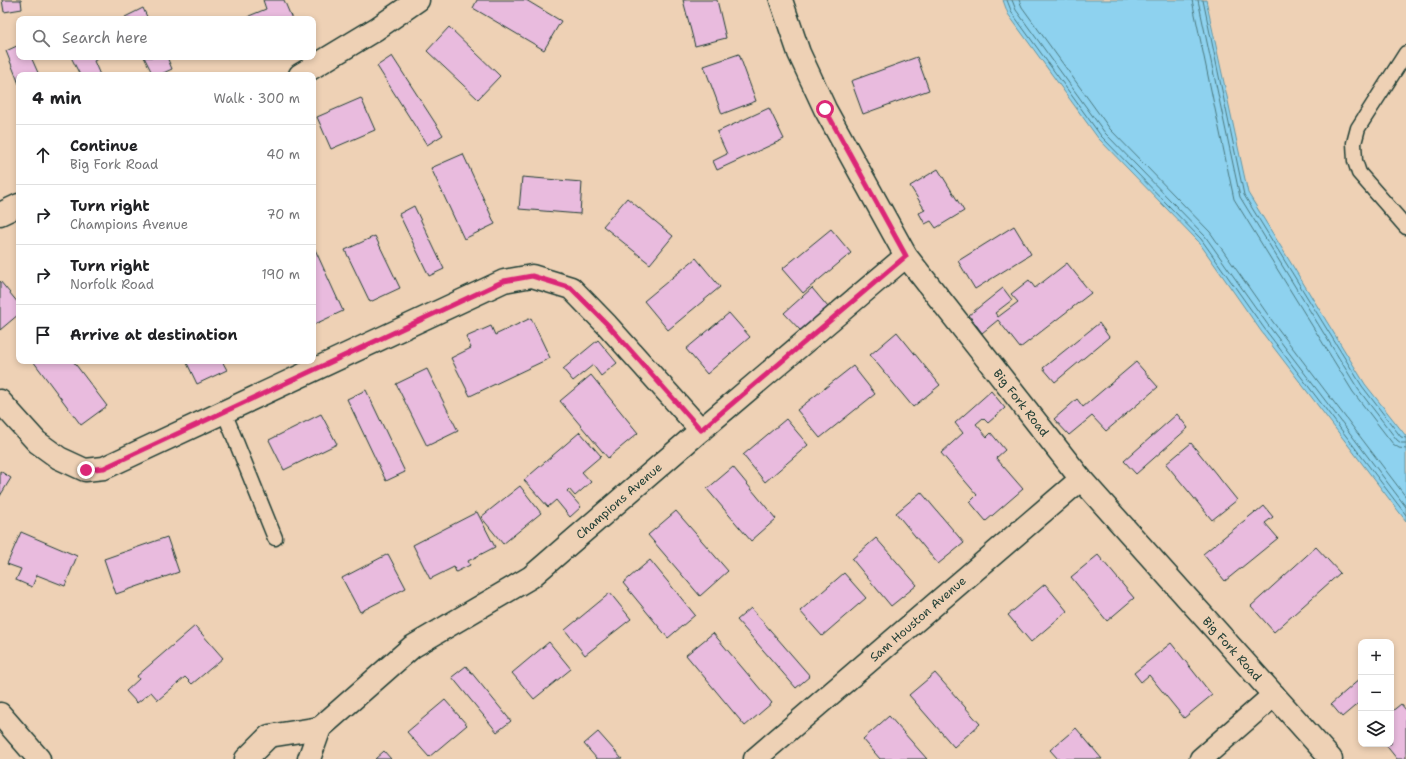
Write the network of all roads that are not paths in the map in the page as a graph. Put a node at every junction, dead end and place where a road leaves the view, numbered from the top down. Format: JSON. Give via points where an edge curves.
{"nodes":[{"id":1,"x":418,"y":0,"type":"edge"},
{"id":2,"x":781,"y":0,"type":"edge"},
{"id":3,"x":1406,"y":53,"type":"edge"},
{"id":4,"x":305,"y":72,"type":"edge"},
{"id":5,"x":16,"y":206,"type":"edge"},
{"id":6,"x":0,"y":214,"type":"edge"},
{"id":7,"x":1406,"y":227,"type":"edge"},
{"id":8,"x":906,"y":256,"type":"junction"},
{"id":9,"x":0,"y":401,"type":"edge"},
{"id":10,"x":224,"y":412,"type":"junction"},
{"id":11,"x":701,"y":430,"type":"junction"},
{"id":12,"x":1081,"y":479,"type":"junction"},
{"id":13,"x":275,"y":538,"type":"dead end"},
{"id":14,"x":1274,"y":695,"type":"junction"},
{"id":15,"x":0,"y":714,"type":"edge"},
{"id":16,"x":320,"y":728,"type":"junction"},
{"id":17,"x":39,"y":759,"type":"edge"},
{"id":18,"x":246,"y":759,"type":"edge"},
{"id":19,"x":309,"y":759,"type":"edge"},
{"id":20,"x":755,"y":759,"type":"edge"},
{"id":21,"x":1201,"y":759,"type":"edge"},
{"id":22,"x":1331,"y":759,"type":"edge"}],
"edges":[{"from":1,"to":4,"type":"street"},
{"from":2,"to":8,"type":"street","name":"Big Fork Road","via":[[799,52],[825,109]]},
{"from":3,"to":7,"type":"lane","via":[[1358,128],[1354,143],[1359,173]]},
{"from":5,"to":6,"type":"street"},
{"from":8,"to":11,"type":"street","name":"Champions Avenue"},
{"from":8,"to":12,"type":"street","name":"Big Fork Road"},
{"from":9,"to":10,"type":"street","via":[[37,442],[59,458],[86,470],[104,468]]},
{"from":10,"to":11,"type":"street","via":[[504,281],[532,276],[571,288],[607,324]]},
{"from":10,"to":13,"type":"lane"},
{"from":11,"to":16,"type":"street","name":"Champions Avenue","via":[[531,577],[412,647]]},
{"from":12,"to":14,"type":"street","name":"Big Fork Road"},
{"from":12,"to":20,"type":"street","name":"Sam Houston Avenue"},
{"from":14,"to":21,"type":"street"},
{"from":14,"to":22,"type":"street","name":"Big Fork Road"},
{"from":15,"to":17,"type":"street"},
{"from":16,"to":18,"type":"street","via":[[269,736]]},
{"from":16,"to":19,"type":"street","name":"Champions Avenue"}]}
